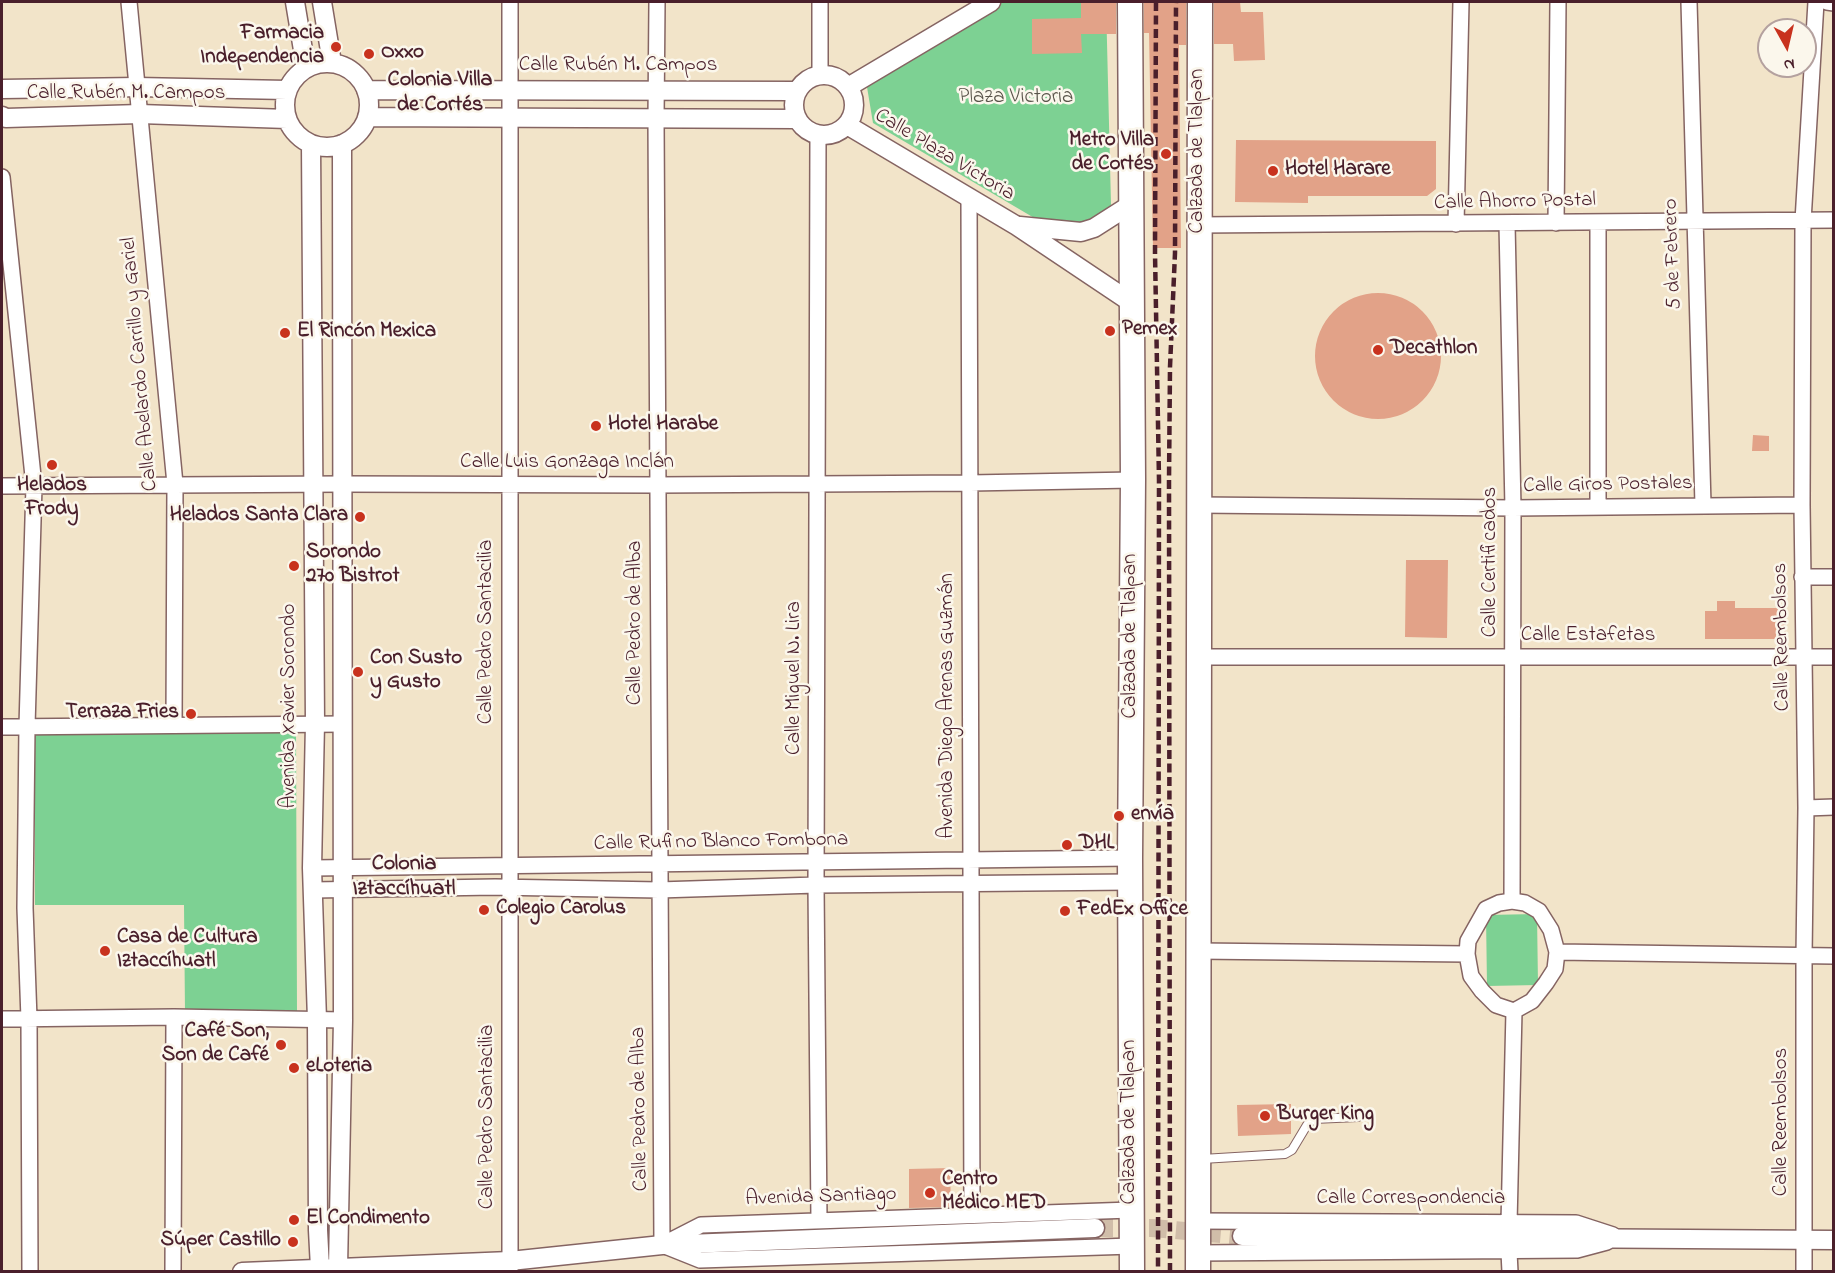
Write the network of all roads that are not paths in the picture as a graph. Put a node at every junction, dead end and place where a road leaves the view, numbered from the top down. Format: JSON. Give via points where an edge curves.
{"nodes":[{"id":1,"x":129,"y":2,"type":"edge"},
{"id":2,"x":295,"y":2,"type":"edge"},
{"id":3,"x":322,"y":2,"type":"edge"},
{"id":4,"x":510,"y":2,"type":"edge"},
{"id":5,"x":657,"y":2,"type":"edge"},
{"id":6,"x":820,"y":2,"type":"edge"},
{"id":7,"x":991,"y":2,"type":"edge"},
{"id":8,"x":1130,"y":2,"type":"edge"},
{"id":9,"x":1200,"y":2,"type":"edge"},
{"id":10,"x":1461,"y":2,"type":"edge"},
{"id":11,"x":1558,"y":2,"type":"edge"},
{"id":12,"x":1689,"y":2,"type":"edge"},
{"id":13,"x":1816,"y":2,"type":"edge"},
{"id":14,"x":1827,"y":2,"type":"edge"},
{"id":15,"x":1833,"y":3,"type":"edge"},
{"id":16,"x":972,"y":8,"type":"edge"},
{"id":17,"x":332,"y":63,"type":"junction"},
{"id":18,"x":306,"y":68,"type":"junction"},
{"id":19,"x":820,"y":75,"type":"junction"},
{"id":20,"x":137,"y":87,"type":"junction"},
{"id":21,"x":848,"y":87,"type":"junction"},
{"id":22,"x":2,"y":89,"type":"edge"},
{"id":23,"x":509,"y":89,"type":"junction"},
{"id":24,"x":287,"y":90,"type":"junction"},
{"id":25,"x":366,"y":90,"type":"junction"},
{"id":26,"x":656,"y":90,"type":"junction"},
{"id":27,"x":797,"y":91,"type":"junction"},
{"id":28,"x":140,"y":114,"type":"junction"},
{"id":29,"x":2,"y":116,"type":"edge"},
{"id":30,"x":367,"y":117,"type":"junction"},
{"id":31,"x":509,"y":118,"type":"junction"},
{"id":32,"x":656,"y":118,"type":"junction"},
{"id":33,"x":287,"y":119,"type":"junction"},
{"id":34,"x":797,"y":119,"type":"junction"},
{"id":35,"x":847,"y":125,"type":"junction"},
{"id":36,"x":818,"y":135,"type":"junction"},
{"id":37,"x":311,"y":144,"type":"junction"},
{"id":38,"x":342,"y":144,"type":"junction"},
{"id":39,"x":2,"y":177,"type":"edge"},
{"id":40,"x":969,"y":198,"type":"junction"},
{"id":41,"x":1130,"y":205,"type":"junction"},
{"id":42,"x":1833,"y":220,"type":"edge"},
{"id":43,"x":1694,"y":221,"type":"junction"},
{"id":44,"x":1803,"y":221,"type":"junction"},
{"id":45,"x":1556,"y":223,"type":"junction"},
{"id":46,"x":1598,"y":223,"type":"junction"},
{"id":47,"x":1456,"y":224,"type":"junction"},
{"id":48,"x":1507,"y":224,"type":"junction"},
{"id":49,"x":1198,"y":225,"type":"junction"},
{"id":50,"x":1017,"y":226,"type":"junction"},
{"id":51,"x":1132,"y":303,"type":"junction"},
{"id":52,"x":1133,"y":480,"type":"junction"},
{"id":53,"x":817,"y":483,"type":"junction"},
{"id":54,"x":970,"y":483,"type":"junction"},
{"id":55,"x":174,"y":484,"type":"junction"},
{"id":56,"x":314,"y":484,"type":"junction"},
{"id":57,"x":343,"y":484,"type":"junction"},
{"id":58,"x":509,"y":485,"type":"junction"},
{"id":59,"x":658,"y":485,"type":"junction"},
{"id":60,"x":2,"y":486,"type":"edge"},
{"id":61,"x":34,"y":486,"type":"junction"},
{"id":62,"x":1198,"y":505,"type":"junction"},
{"id":63,"x":1703,"y":505,"type":"junction"},
{"id":64,"x":1802,"y":505,"type":"junction"},
{"id":65,"x":1598,"y":507,"type":"junction"},
{"id":66,"x":1513,"y":508,"type":"junction"},
{"id":67,"x":1802,"y":577,"type":"junction"},
{"id":68,"x":1833,"y":577,"type":"edge"},
{"id":69,"x":1199,"y":657,"type":"junction"},
{"id":70,"x":1804,"y":657,"type":"junction"},
{"id":71,"x":1833,"y":657,"type":"edge"},
{"id":72,"x":1513,"y":658,"type":"junction"},
{"id":73,"x":315,"y":723,"type":"junction"},
{"id":74,"x":174,"y":724,"type":"junction"},
{"id":75,"x":343,"y":724,"type":"junction"},
{"id":76,"x":27,"y":726,"type":"junction"},
{"id":77,"x":2,"y":727,"type":"edge"},
{"id":78,"x":1833,"y":807,"type":"edge"},
{"id":79,"x":1806,"y":808,"type":"junction"},
{"id":80,"x":970,"y":860,"type":"junction"},
{"id":81,"x":817,"y":863,"type":"junction"},
{"id":82,"x":659,"y":864,"type":"junction"},
{"id":83,"x":511,"y":866,"type":"junction"},
{"id":84,"x":312,"y":868,"type":"junction"},
{"id":85,"x":342,"y":868,"type":"junction"},
{"id":86,"x":1130,"y":870,"type":"junction"},
{"id":87,"x":970,"y":884,"type":"junction"},
{"id":88,"x":816,"y":885,"type":"junction"},
{"id":89,"x":511,"y":887,"type":"junction"},
{"id":90,"x":342,"y":889,"type":"junction"},
{"id":91,"x":313,"y":890,"type":"junction"},
{"id":92,"x":660,"y":890,"type":"junction"},
{"id":93,"x":1512,"y":901,"type":"junction"},
{"id":94,"x":1198,"y":951,"type":"junction"},
{"id":95,"x":1557,"y":952,"type":"junction"},
{"id":96,"x":1467,"y":954,"type":"junction"},
{"id":97,"x":1804,"y":956,"type":"junction"},
{"id":98,"x":1833,"y":956,"type":"edge"},
{"id":99,"x":1514,"y":1011,"type":"junction"},
{"id":100,"x":174,"y":1017,"type":"junction"},
{"id":101,"x":29,"y":1018,"type":"junction"},
{"id":102,"x":2,"y":1019,"type":"edge"},
{"id":103,"x":317,"y":1020,"type":"junction"},
{"id":104,"x":343,"y":1020,"type":"junction"},
{"id":105,"x":1358,"y":1117,"type":"dead end"},
{"id":106,"x":1198,"y":1160,"type":"junction"},
{"id":107,"x":1131,"y":1210,"type":"junction"},
{"id":108,"x":972,"y":1214,"type":"junction"},
{"id":109,"x":819,"y":1221,"type":"junction"},
{"id":110,"x":1197,"y":1221,"type":"junction"},
{"id":111,"x":1509,"y":1223,"type":"junction"},
{"id":112,"x":1095,"y":1228,"type":"tunnel mouth"},
{"id":113,"x":1242,"y":1236,"type":"tunnel mouth"},
{"id":114,"x":1622,"y":1238,"type":"junction"},
{"id":115,"x":1804,"y":1240,"type":"junction"},
{"id":116,"x":1833,"y":1240,"type":"edge"},
{"id":117,"x":662,"y":1245,"type":"junction"},
{"id":118,"x":1132,"y":1246,"type":"junction"},
{"id":119,"x":1509,"y":1252,"type":"junction"},
{"id":120,"x":1198,"y":1262,"type":"edge"},
{"id":121,"x":813,"y":1264,"type":"edge"},
{"id":122,"x":510,"y":1266,"type":"edge"},
{"id":123,"x":326,"y":1269,"type":"edge"},
{"id":124,"x":30,"y":1272,"type":"edge"},
{"id":125,"x":173,"y":1272,"type":"edge"},
{"id":126,"x":242,"y":1272,"type":"edge"},
{"id":127,"x":1132,"y":1272,"type":"edge"},
{"id":128,"x":1510,"y":1272,"type":"edge"},
{"id":129,"x":1804,"y":1272,"type":"edge"}],
"edges":[{"from":1,"to":20,"type":"street","name":"Calle Abelardo Carrillo y Gariel"},
{"from":2,"to":18,"type":"street"},
{"from":3,"to":17,"type":"street"},
{"from":4,"to":23,"type":"street","name":"Calle Pedro Santacilia"},
{"from":5,"to":26,"type":"street","name":"Calle Pedro de Alba"},
{"from":6,"to":19,"type":"street"},
{"from":7,"to":16,"type":"street"},
{"from":8,"to":41,"type":"highway","name":"Calzada de Tlalpan"},
{"from":9,"to":49,"type":"highway","name":"Calzada de Tlalpan"},
{"from":10,"to":47,"type":"street"},
{"from":11,"to":45,"type":"street"},
{"from":12,"to":43,"type":"street","name":"5 de Febrero"},
{"from":13,"to":44,"type":"street","name":"Calle Reembolsos"},
{"from":14,"to":15,"type":"street"},
{"from":16,"to":21,"type":"street"},
{"from":17,"to":18,"type":"street"},
{"from":17,"to":25,"type":"street","via":[[353,72]]},
{"from":18,"to":24,"type":"street"},
{"from":19,"to":21,"type":"street","via":[[836,77]]},
{"from":19,"to":27,"type":"street","via":[[807,80]]},
{"from":20,"to":22,"type":"street","name":"Calle Rubén M. Campos"},
{"from":20,"to":24,"type":"street","name":"Calle Rubén M. Campos"},
{"from":20,"to":28,"type":"street","name":"Calle Abelardo Carrillo y Gariel"},
{"from":21,"to":35,"type":"street","via":[[855,106]]},
{"from":23,"to":25,"type":"street","name":"Calle Rubén M. Campos"},
{"from":23,"to":26,"type":"street","name":"Calle Rubén M. Campos"},
{"from":23,"to":31,"type":"street","name":"Calle Pedro Santacilia"},
{"from":24,"to":33,"type":"street"},
{"from":25,"to":30,"type":"street"},
{"from":26,"to":27,"type":"street","name":"Calle Rubén M. Campos"},
{"from":26,"to":32,"type":"street","name":"Calle Pedro de Alba"},
{"from":27,"to":34,"type":"street"},
{"from":28,"to":29,"type":"street","name":"Calle Rubén M. Campos"},
{"from":28,"to":33,"type":"street","name":"Calle Rubén M. Campos"},
{"from":28,"to":55,"type":"street","name":"Calle Abelardo Carrillo y Gariel"},
{"from":30,"to":31,"type":"street"},
{"from":30,"to":38,"type":"street","via":[[358,134]]},
{"from":31,"to":32,"type":"street"},
{"from":31,"to":58,"type":"street","name":"Calle Pedro Santacilia"},
{"from":32,"to":34,"type":"street"},
{"from":32,"to":59,"type":"street","name":"Calle Pedro de Alba"},
{"from":33,"to":37,"type":"street","via":[[296,134]]},
{"from":34,"to":36,"type":"street","via":[[806,130]]},
{"from":35,"to":36,"type":"street","via":[[834,134]]},
{"from":35,"to":40,"type":"street","name":"Calle Plaza Victoria"},
{"from":36,"to":53,"type":"street","name":"Calle Miguel N. Lira"},
{"from":37,"to":38,"type":"street"},
{"from":37,"to":56,"type":"street","name":"Avenida Xavier Sorondo"},
{"from":38,"to":57,"type":"street"},
{"from":39,"to":61,"type":"street"},
{"from":40,"to":50,"type":"street","name":"Calle Plaza Victoria"},
{"from":40,"to":54,"type":"street","name":"Avenida Diego Arenas Guzmán"},
{"from":41,"to":50,"type":"street","name":"Calle Plaza Victoria","via":[[1081,232]]},
{"from":41,"to":51,"type":"highway","name":"Calzada de Tlalpan"},
{"from":42,"to":44,"type":"street","name":"Calle Ahorro Postal"},
{"from":43,"to":44,"type":"street","name":"Calle Ahorro Postal"},
{"from":43,"to":46,"type":"street","name":"Calle Ahorro Postal"},
{"from":43,"to":63,"type":"street","name":"5 de Febrero"},
{"from":44,"to":64,"type":"street","name":"Calle Reembolsos"},
{"from":45,"to":46,"type":"street","name":"Calle Ahorro Postal"},
{"from":45,"to":48,"type":"street","name":"Calle Ahorro Postal"},
{"from":46,"to":65,"type":"street"},
{"from":47,"to":48,"type":"street","name":"Calle Ahorro Postal"},
{"from":47,"to":49,"type":"street","name":"Calle Ahorro Postal"},
{"from":48,"to":66,"type":"street","name":"Calle Certificados"},
{"from":49,"to":62,"type":"highway","name":"Calzada de Tlalpan"},
{"from":50,"to":51,"type":"street","name":"Calle Plaza Victoria"},
{"from":51,"to":52,"type":"highway","name":"Calzada de Tlalpan"},
{"from":52,"to":54,"type":"street","name":"Calle Luis Gonzaga Inclán"},
{"from":52,"to":86,"type":"highway","name":"Calzada de Tlalpan"},
{"from":53,"to":54,"type":"street","name":"Calle Luis Gonzaga Inclán"},
{"from":53,"to":59,"type":"street","name":"Calle Luis Gonzaga Inclán"},
{"from":53,"to":81,"type":"street","name":"Calle Miguel N. Lira"},
{"from":54,"to":80,"type":"street","name":"Avenida Diego Arenas Guzmán"},
{"from":55,"to":56,"type":"street","name":"Calle Luis Gonzaga Inclán"},
{"from":55,"to":61,"type":"street","name":"Calle Luis Gonzaga Inclán"},
{"from":55,"to":74,"type":"street","name":"Calle Abelardo Carrillo y Gariel"},
{"from":56,"to":57,"type":"street","name":"Calle Luis Gonzaga Inclán"},
{"from":56,"to":73,"type":"street","name":"Avenida Xavier Sorondo"},
{"from":57,"to":58,"type":"street","name":"Calle Luis Gonzaga Inclán"},
{"from":57,"to":75,"type":"street"},
{"from":58,"to":59,"type":"street","name":"Calle Luis Gonzaga Inclán"},
{"from":58,"to":83,"type":"street","name":"Calle Pedro Santacilia"},
{"from":59,"to":82,"type":"street","name":"Calle Pedro de Alba"},
{"from":60,"to":61,"type":"street","name":"Calle Luis Gonzaga Inclán"},
{"from":61,"to":76,"type":"street"},
{"from":62,"to":66,"type":"street","name":"Calle Giros Postales"},
{"from":62,"to":69,"type":"highway","name":"Calzada de Tlalpan"},
{"from":63,"to":64,"type":"street","name":"Calle Giros Postales"},
{"from":63,"to":65,"type":"street","name":"Calle Giros Postales"},
{"from":64,"to":67,"type":"street","name":"Calle Reembolsos"},
{"from":65,"to":66,"type":"street","name":"Calle Giros Postales"},
{"from":66,"to":72,"type":"street","name":"Calle Certificados"},
{"from":67,"to":68,"type":"street"},
{"from":67,"to":70,"type":"street","name":"Calle Reembolsos"},
{"from":69,"to":72,"type":"street","name":"Calle Estafetas"},
{"from":69,"to":94,"type":"highway","name":"Calzada de Tlalpan"},
{"from":70,"to":71,"type":"street","name":"Calle Estafetas"},
{"from":70,"to":72,"type":"street","name":"Calle Estafetas"},
{"from":70,"to":79,"type":"street","name":"Calle Reembolsos"},
{"from":72,"to":93,"type":"street","name":"Calle Certificados"},
{"from":73,"to":74,"type":"street"},
{"from":73,"to":75,"type":"street"},
{"from":73,"to":84,"type":"street","name":"Avenida Xavier Sorondo"},
{"from":74,"to":76,"type":"street"},
{"from":75,"to":85,"type":"street"},
{"from":76,"to":77,"type":"street"},
{"from":76,"to":101,"type":"street","via":[[25,908]]},
{"from":78,"to":79,"type":"street"},
{"from":79,"to":97,"type":"street","name":"Calle Reembolsos"},
{"from":80,"to":81,"type":"street","name":"Calle Rufino Blanco Fombona"},
{"from":80,"to":86,"type":"street","name":"Calle Rufino Blanco Fombona"},
{"from":80,"to":87,"type":"street","name":"Avenida Diego Arenas Guzmán"},
{"from":81,"to":82,"type":"street","name":"Calle Rufino Blanco Fombona"},
{"from":81,"to":88,"type":"street","name":"Calle Miguel N. Lira"},
{"from":82,"to":83,"type":"street","name":"Calle Rufino Blanco Fombona"},
{"from":82,"to":92,"type":"street","name":"Calle Pedro de Alba"},
{"from":83,"to":85,"type":"street","name":"Calle Rufino Blanco Fombona"},
{"from":83,"to":89,"type":"street","name":"Calle Pedro Santacilia"},
{"from":84,"to":85,"type":"street","name":"Calle Rufino Blanco Fombona"},
{"from":84,"to":91,"type":"street","name":"Avenida Xavier Sorondo"},
{"from":85,"to":90,"type":"street"},
{"from":86,"to":87,"type":"street","name":"Calle Rufino Blanco Fombona"},
{"from":86,"to":107,"type":"highway","name":"Calzada de Tlalpan"},
{"from":87,"to":88,"type":"street","name":"Calle Rufino Blanco Fombona"},
{"from":87,"to":108,"type":"street","name":"Avenida Diego Arenas Guzmán"},
{"from":88,"to":92,"type":"street","name":"Calle Rufino Blanco Fombona"},
{"from":88,"to":109,"type":"street","name":"Calle Miguel N. Lira"},
{"from":89,"to":90,"type":"street","name":"Calle Rufino Blanco Fombona"},
{"from":89,"to":92,"type":"street","name":"Calle Rufino Blanco Fombona"},
{"from":89,"to":122,"type":"street","name":"Calle Pedro Santacilia"},
{"from":90,"to":91,"type":"street","name":"Calle Rufino Blanco Fombona"},
{"from":90,"to":104,"type":"street"},
{"from":91,"to":103,"type":"street","name":"Avenida Xavier Sorondo"},
{"from":92,"to":117,"type":"street","name":"Calle Pedro de Alba"},
{"from":93,"to":95,"type":"street","via":[[1539,911],[1551,930]]},
{"from":93,"to":96,"type":"street","via":[[1486,909],[1468,941]]},
{"from":94,"to":96,"type":"street"},
{"from":94,"to":106,"type":"highway","name":"Calzada de Tlalpan"},
{"from":95,"to":97,"type":"street"},
{"from":95,"to":99,"type":"street","via":[[1555,969],[1546,983],[1532,1001]]},
{"from":96,"to":99,"type":"street","via":[[1471,976],[1482,991],[1496,1005]]},
{"from":97,"to":98,"type":"street"},
{"from":97,"to":115,"type":"street","name":"Calle Reembolsos"},
{"from":99,"to":111,"type":"street"},
{"from":100,"to":101,"type":"street"},
{"from":100,"to":103,"type":"street"},
{"from":100,"to":125,"type":"street"},
{"from":101,"to":102,"type":"street"},
{"from":101,"to":124,"type":"street"},
{"from":103,"to":104,"type":"street"},
{"from":103,"to":123,"type":"street","name":"Avenida Xavier Sorondo","via":[[318,1230]]},
{"from":104,"to":123,"type":"street"},
{"from":105,"to":106,"type":"lane","via":[[1314,1119],[1285,1154]]},
{"from":106,"to":110,"type":"highway","name":"Calzada de Tlalpan"},
{"from":107,"to":108,"type":"street","name":"Avenida Santiago"},
{"from":107,"to":118,"type":"highway","name":"Calzada de Tlalpan"},
{"from":108,"to":109,"type":"street","name":"Avenida Santiago"},
{"from":109,"to":117,"type":"street","name":"Avenida Santiago","via":[[701,1225]]},
{"from":110,"to":111,"type":"street","name":"Calle Correspondencia"},
{"from":110,"to":120,"type":"highway","name":"Calzada de Tlalpan"},
{"from":111,"to":114,"type":"street","name":"Calle Correspondencia","via":[[1576,1223]]},
{"from":112,"to":117,"type":"street","name":"Avenida Santiago"},
{"from":113,"to":114,"type":"street","name":"Calle Correspondencia"},
{"from":114,"to":115,"type":"street","name":"Calle Correspondencia"},
{"from":114,"to":119,"type":"street","name":"Calle Correspondencia","via":[[1577,1250]]},
{"from":115,"to":116,"type":"street","name":"Calle Correspondencia"},
{"from":115,"to":129,"type":"street","name":"Calle Reembolsos"},
{"from":117,"to":121,"type":"street","name":"Avenida Santiago","via":[[700,1260]]},
{"from":117,"to":122,"type":"street","name":"Avenida Santiago"},
{"from":118,"to":121,"type":"street","name":"Avenida Santiago"},
{"from":118,"to":127,"type":"highway","name":"Calzada de Tlalpan"},
{"from":119,"to":120,"type":"street","name":"Calle Correspondencia"},
{"from":119,"to":128,"type":"street"},
{"from":122,"to":123,"type":"street","name":"Avenida Santiago"},
{"from":123,"to":126,"type":"street","name":"Avenida Santiago"}]}
